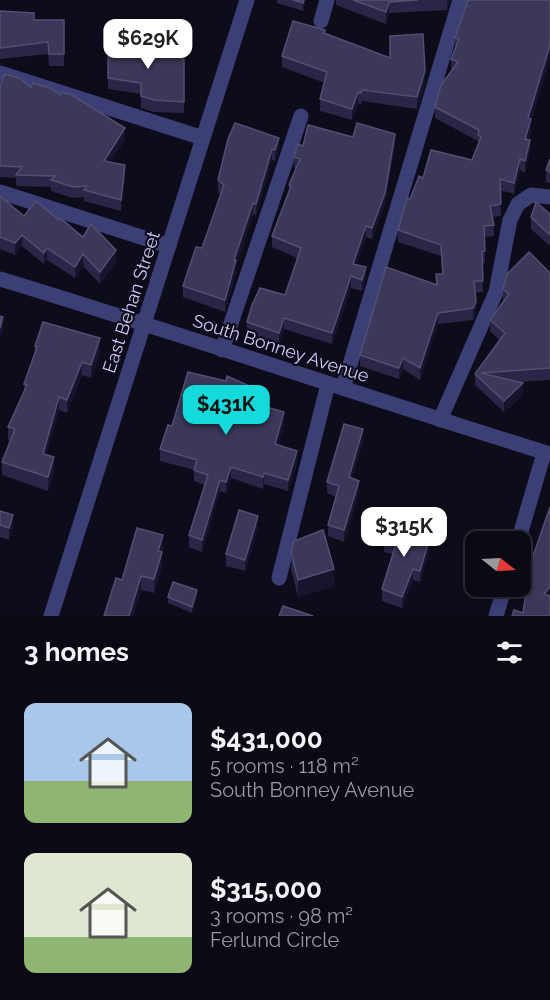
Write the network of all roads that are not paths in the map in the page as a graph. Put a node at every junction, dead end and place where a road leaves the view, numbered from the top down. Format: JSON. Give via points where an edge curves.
{"nodes":[{"id":1,"x":247,"y":0,"type":"edge"},
{"id":2,"x":327,"y":0,"type":"edge"},
{"id":3,"x":460,"y":0,"type":"edge"},
{"id":4,"x":321,"y":21,"type":"dead end"},
{"id":5,"x":0,"y":73,"type":"edge"},
{"id":6,"x":301,"y":116,"type":"dead end"},
{"id":7,"x":203,"y":138,"type":"junction"},
{"id":8,"x":0,"y":192,"type":"edge"},
{"id":9,"x":550,"y":197,"type":"edge"},
{"id":10,"x":169,"y":246,"type":"junction"},
{"id":11,"x":0,"y":279,"type":"edge"},
{"id":12,"x":144,"y":323,"type":"junction"},
{"id":13,"x":222,"y":350,"type":"junction"},
{"id":14,"x":335,"y":386,"type":"junction"},
{"id":15,"x":440,"y":420,"type":"junction"},
{"id":16,"x":547,"y":453,"type":"edge"},
{"id":17,"x":522,"y":531,"type":"edge"},
{"id":18,"x":279,"y":578,"type":"dead end"},
{"id":19,"x":502,"y":597,"type":"edge"},
{"id":20,"x":51,"y":616,"type":"edge"},
{"id":21,"x":496,"y":616,"type":"edge"}],
"edges":[{"from":1,"to":7,"type":"street","name":"East Behan Street"},
{"from":2,"to":4,"type":"street"},
{"from":3,"to":14,"type":"street"},
{"from":5,"to":7,"type":"street"},
{"from":6,"to":13,"type":"street"},
{"from":7,"to":10,"type":"street","name":"East Behan Street"},
{"from":8,"to":10,"type":"street"},
{"from":9,"to":15,"type":"street","via":[[531,195],[518,204],[510,220],[496,291]]},
{"from":10,"to":12,"type":"street","name":"East Behan Street"},
{"from":11,"to":12,"type":"street","name":"South Bonney Avenue"},
{"from":12,"to":13,"type":"street","name":"South Bonney Avenue"},
{"from":12,"to":20,"type":"street","name":"East Behan Street"},
{"from":13,"to":14,"type":"street","name":"South Bonney Avenue"},
{"from":14,"to":15,"type":"street","name":"South Bonney Avenue"},
{"from":14,"to":18,"type":"street"},
{"from":15,"to":16,"type":"street","name":"South Bonney Avenue"},
{"from":16,"to":17,"type":"street"},
{"from":19,"to":21,"type":"street"}]}
